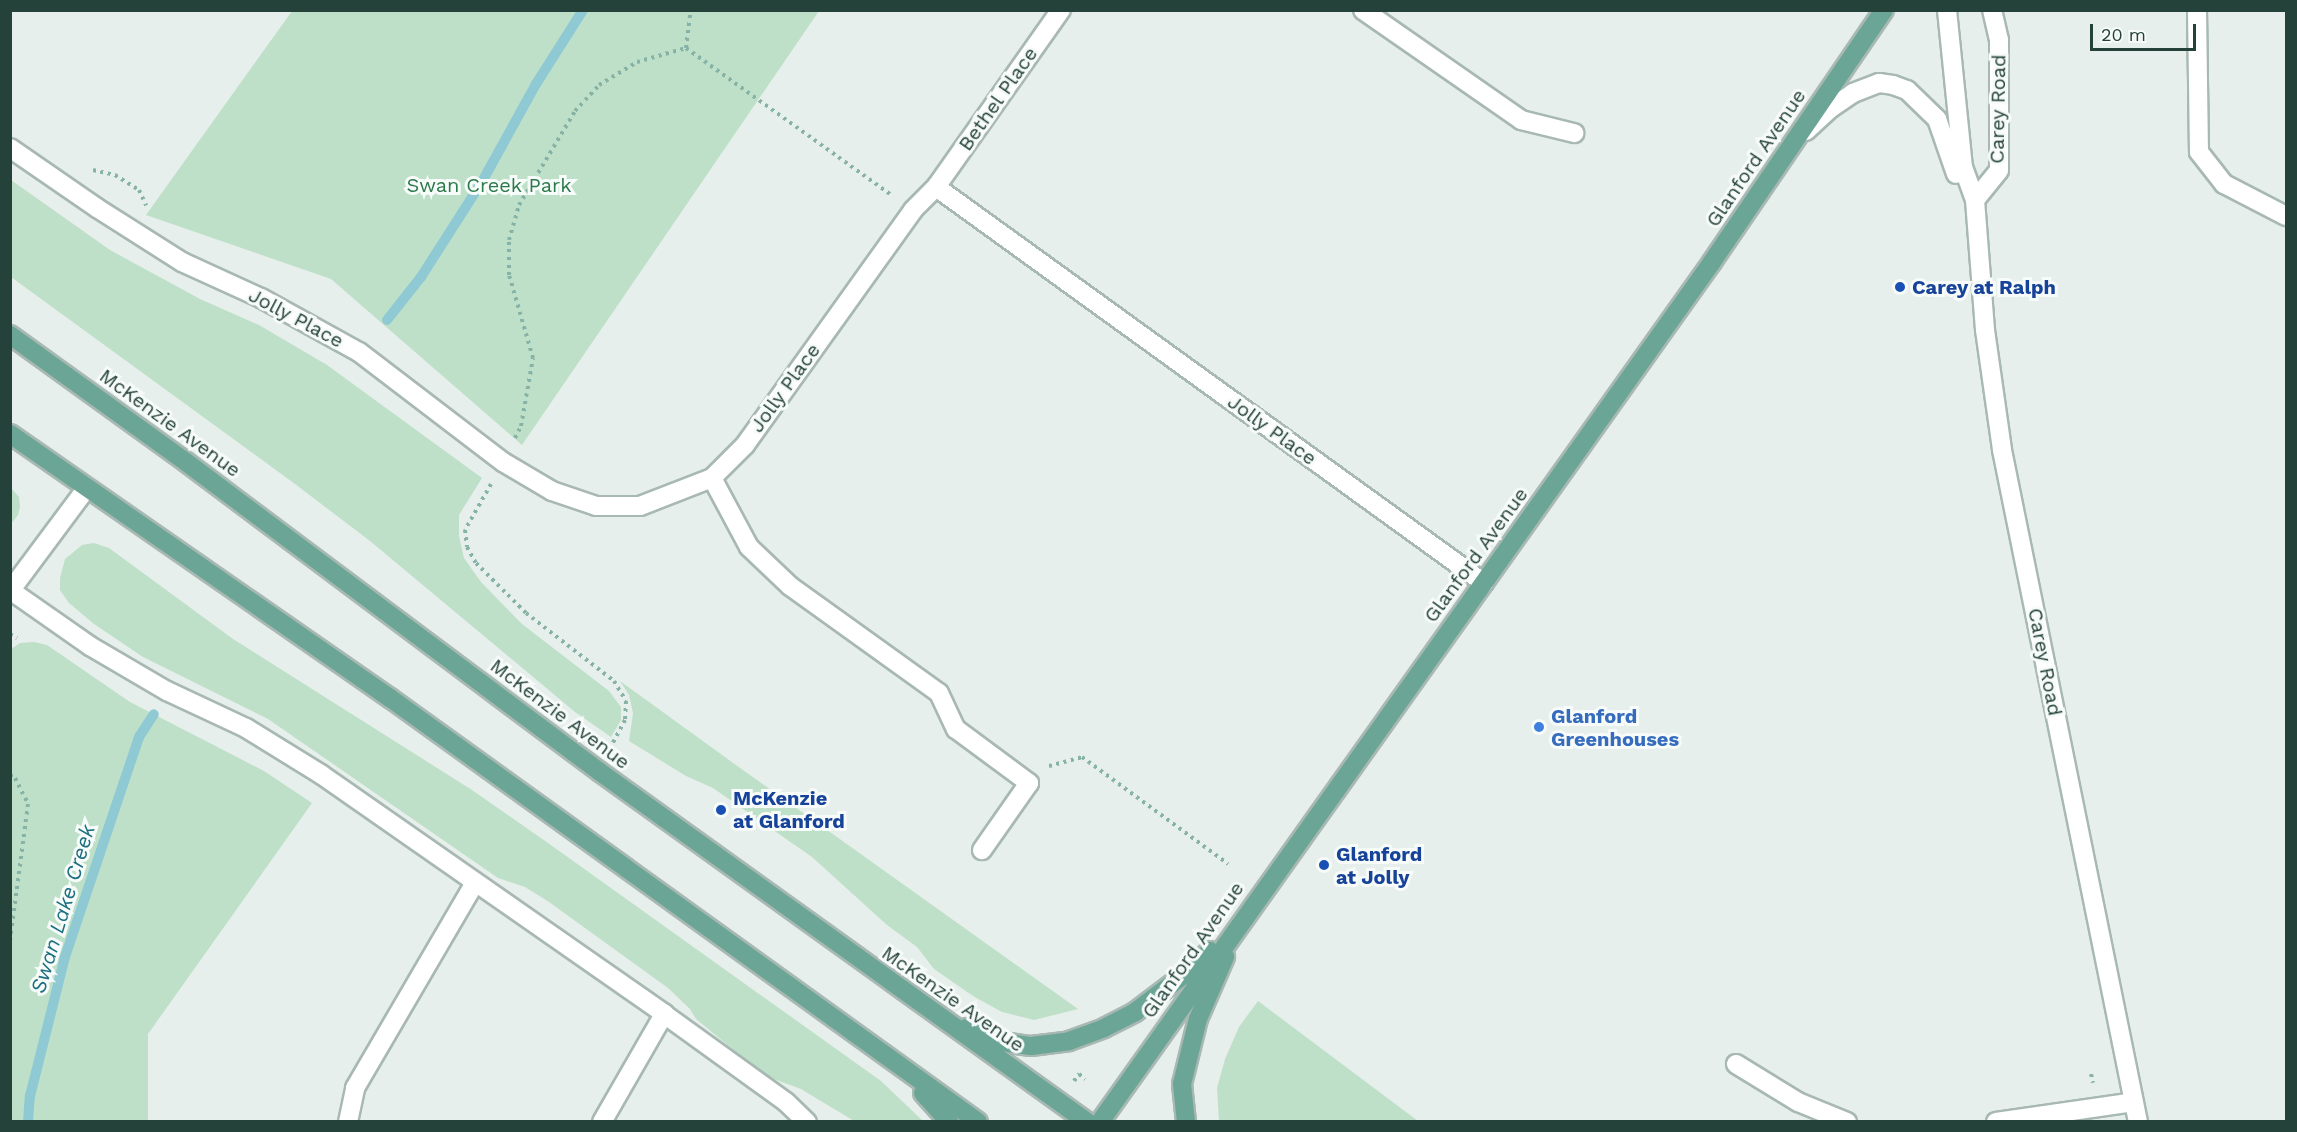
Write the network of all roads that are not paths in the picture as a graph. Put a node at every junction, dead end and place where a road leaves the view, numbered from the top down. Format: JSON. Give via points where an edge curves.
{"nodes":[{"id":1,"x":1060,"y":10,"type":"edge"},
{"id":2,"x":1363,"y":10,"type":"edge"},
{"id":3,"x":1884,"y":10,"type":"edge"},
{"id":4,"x":1947,"y":10,"type":"edge"},
{"id":5,"x":1992,"y":10,"type":"edge"},
{"id":6,"x":2197,"y":10,"type":"edge"},
{"id":7,"x":1574,"y":133,"type":"dead end"},
{"id":8,"x":1792,"y":146,"type":"junction"},
{"id":9,"x":10,"y":148,"type":"edge"},
{"id":10,"x":936,"y":187,"type":"junction"},
{"id":11,"x":1975,"y":200,"type":"junction"},
{"id":12,"x":2286,"y":216,"type":"edge"},
{"id":13,"x":10,"y":335,"type":"edge"},
{"id":14,"x":10,"y":434,"type":"edge"},
{"id":15,"x":712,"y":477,"type":"junction"},
{"id":16,"x":86,"y":489,"type":"junction"},
{"id":17,"x":1484,"y":584,"type":"junction"},
{"id":18,"x":11,"y":591,"type":"edge"},
{"id":19,"x":982,"y":850,"type":"dead end"},
{"id":20,"x":475,"y":883,"type":"junction"},
{"id":21,"x":1240,"y":922,"type":"junction"},
{"id":22,"x":664,"y":1014,"type":"junction"},
{"id":23,"x":940,"y":1017,"type":"junction"},
{"id":24,"x":890,"y":1060,"type":"junction"},
{"id":25,"x":1736,"y":1064,"type":"dead end"},
{"id":26,"x":2134,"y":1102,"type":"junction"},
{"id":27,"x":348,"y":1122,"type":"edge"},
{"id":28,"x":602,"y":1122,"type":"edge"},
{"id":29,"x":807,"y":1122,"type":"edge"},
{"id":30,"x":949,"y":1122,"type":"edge"},
{"id":31,"x":978,"y":1122,"type":"edge"},
{"id":32,"x":1087,"y":1122,"type":"edge"},
{"id":33,"x":1100,"y":1122,"type":"edge"},
{"id":34,"x":1186,"y":1122,"type":"edge"},
{"id":35,"x":1847,"y":1122,"type":"edge"},
{"id":36,"x":1996,"y":1122,"type":"edge"},
{"id":37,"x":2138,"y":1122,"type":"edge"}],
"edges":[{"from":1,"to":10,"type":"street","name":"Bethel Place"},
{"from":2,"to":7,"type":"street","via":[[1521,120]]},
{"from":3,"to":8,"type":"main road","name":"Glanford Avenue"},
{"from":4,"to":11,"type":"street","name":"Carey Road","via":[[1963,167]]},
{"from":5,"to":11,"type":"street","name":"Carey Road","via":[[1999,40],[1999,170]]},
{"from":6,"to":12,"type":"street","via":[[2199,152],[2224,184]]},
{"from":8,"to":11,"type":"street","via":[[1853,93],[1879,83],[1893,85],[1907,90],[1937,119],[1953,169]]},
{"from":8,"to":17,"type":"main road","name":"Glanford Avenue"},
{"from":9,"to":15,"type":"street","name":"Jolly Place","via":[[182,262],[271,303],[359,352],[503,462],[552,491],[596,506],[640,506]]},
{"from":10,"to":15,"type":"street","name":"Jolly Place","via":[[913,210],[745,445]]},
{"from":10,"to":17,"type":"street","name":"Jolly Place"},
{"from":11,"to":26,"type":"street","name":"Carey Road","via":[[1985,330],[2002,450]]},
{"from":13,"to":23,"type":"main road","name":"McKenzie Avenue","via":[[618,786]]},
{"from":14,"to":16,"type":"main road"},
{"from":15,"to":19,"type":"street","via":[[749,547],[790,586],[939,693],[956,729],[1029,783]]},
{"from":16,"to":18,"type":"street"},
{"from":16,"to":24,"type":"main road","via":[[399,705]]},
{"from":17,"to":21,"type":"main road","name":"Glanford Avenue"},
{"from":18,"to":20,"type":"street","via":[[90,646],[167,691],[246,728],[322,775]]},
{"from":20,"to":22,"type":"street"},
{"from":20,"to":27,"type":"street","via":[[355,1088]]},
{"from":21,"to":23,"type":"main road","via":[[1185,974],[1136,1012],[1068,1041],[1031,1046],[1009,1043]]},
{"from":21,"to":33,"type":"main road","name":"Glanford Avenue"},
{"from":21,"to":34,"type":"main road","via":[[1198,1019],[1182,1084]]},
{"from":22,"to":28,"type":"street"},
{"from":22,"to":29,"type":"street","via":[[786,1102]]},
{"from":23,"to":32,"type":"main road","name":"McKenzie Avenue"},
{"from":24,"to":30,"type":"main road"},
{"from":24,"to":31,"type":"main road"},
{"from":25,"to":35,"type":"street","via":[[1798,1102]]},
{"from":26,"to":36,"type":"street"},
{"from":26,"to":37,"type":"street","name":"Carey Road"}]}
